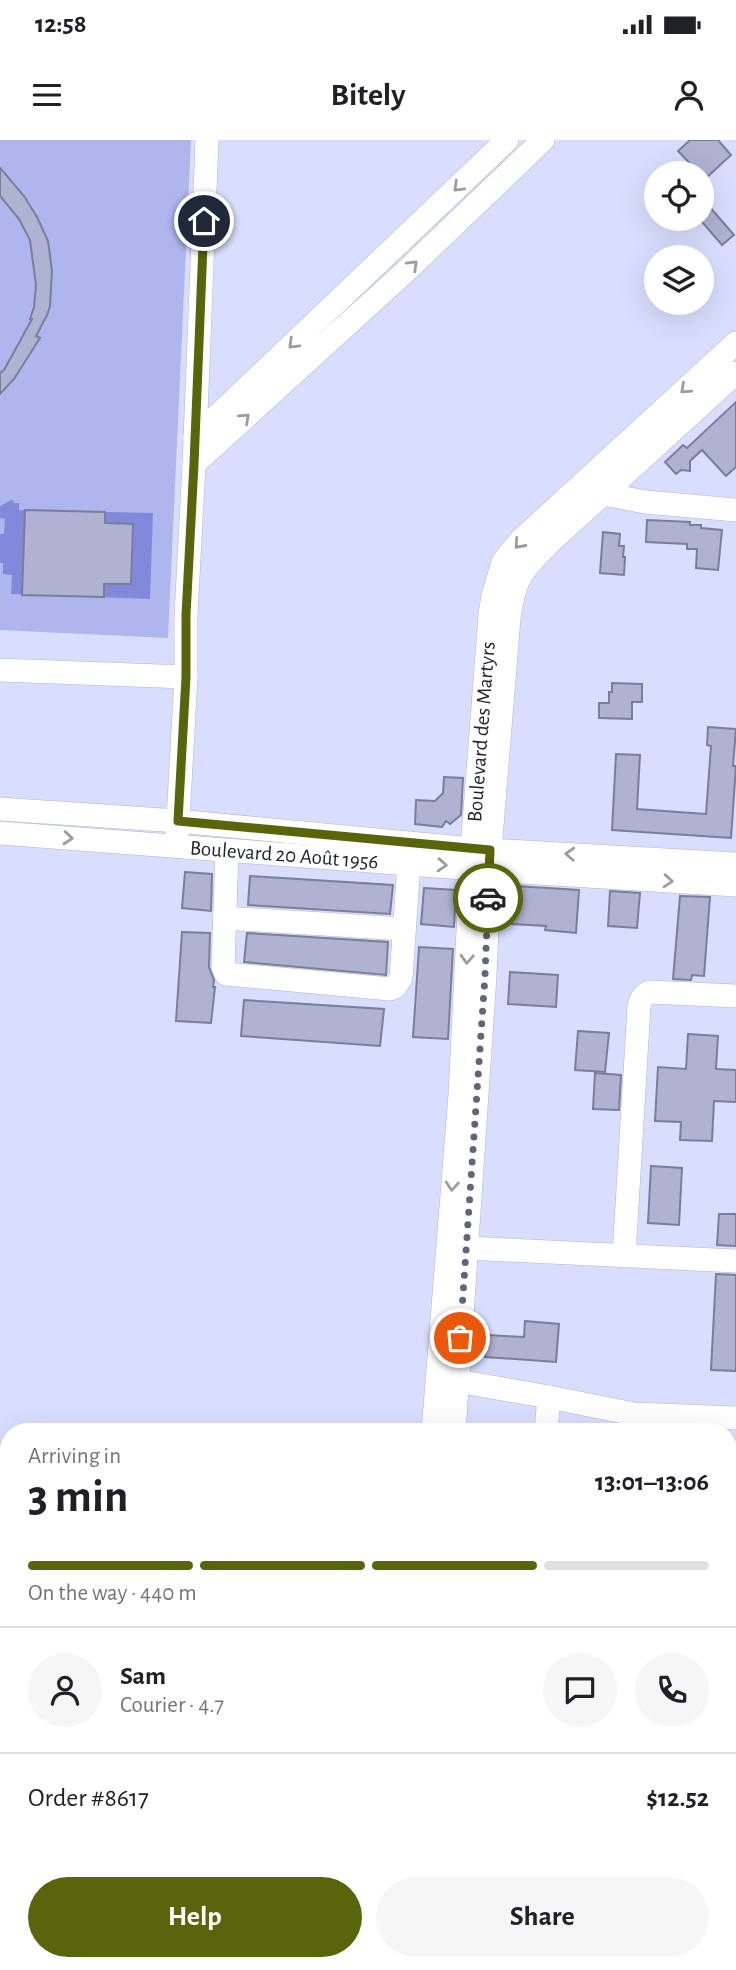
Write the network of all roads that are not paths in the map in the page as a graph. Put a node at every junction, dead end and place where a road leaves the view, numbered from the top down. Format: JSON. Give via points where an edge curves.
{"nodes":[{"id":1,"x":207,"y":140,"type":"edge"},
{"id":2,"x":506,"y":140,"type":"edge"},
{"id":3,"x":543,"y":140,"type":"edge"},
{"id":4,"x":736,"y":343,"type":"edge"},
{"id":5,"x":736,"y":373,"type":"edge"},
{"id":6,"x":195,"y":437,"type":"junction"},
{"id":7,"x":194,"y":464,"type":"junction"},
{"id":8,"x":585,"y":480,"type":"junction"},
{"id":9,"x":604,"y":494,"type":"junction"},
{"id":10,"x":736,"y":510,"type":"edge"},
{"id":11,"x":0,"y":670,"type":"edge"},
{"id":12,"x":186,"y":677,"type":"junction"},
{"id":13,"x":0,"y":809,"type":"edge"},
{"id":14,"x":178,"y":821,"type":"junction"},
{"id":15,"x":0,"y":833,"type":"edge"},
{"id":16,"x":176,"y":847,"type":"junction"},
{"id":17,"x":228,"y":851,"type":"junction"},
{"id":18,"x":481,"y":859,"type":"junction"},
{"id":19,"x":408,"y":863,"type":"junction"},
{"id":20,"x":736,"y":864,"type":"edge"},
{"id":21,"x":736,"y":885,"type":"edge"},
{"id":22,"x":224,"y":918,"type":"junction"},
{"id":23,"x":404,"y":929,"type":"junction"},
{"id":24,"x":736,"y":996,"type":"edge"},
{"id":25,"x":466,"y":1248,"type":"junction"},
{"id":26,"x":624,"y":1256,"type":"junction"},
{"id":27,"x":736,"y":1261,"type":"edge"},
{"id":28,"x":457,"y":1381,"type":"junction"},
{"id":29,"x":549,"y":1397,"type":"junction"},
{"id":30,"x":736,"y":1418,"type":"edge"},
{"id":31,"x":434,"y":1423,"type":"edge"},
{"id":32,"x":455,"y":1423,"type":"edge"},
{"id":33,"x":547,"y":1423,"type":"edge"},
{"id":34,"x":634,"y":1423,"type":"edge"}],
"edges":[{"from":1,"to":6,"type":"street"},
{"from":2,"to":6,"type":"street","one_way":true},
{"from":7,"to":3,"type":"street","one_way":true},
{"from":4,"to":8,"type":"street","name":"Boulevard des Martyrs","one_way":true},
{"from":5,"to":9,"type":"street"},
{"from":6,"to":7,"type":"street"},
{"from":7,"to":12,"type":"street"},
{"from":8,"to":9,"type":"street"},
{"from":8,"to":18,"type":"street","name":"Boulevard des Martyrs","one_way":true,"via":[[521,540],[503,562],[497,579],[490,615]]},
{"from":9,"to":10,"type":"street"},
{"from":9,"to":18,"type":"street","name":"Boulevard des Martyrs","via":[[523,569],[515,586]]},
{"from":11,"to":12,"type":"street"},
{"from":12,"to":14,"type":"street"},
{"from":13,"to":14,"type":"street"},
{"from":14,"to":16,"type":"street"},
{"from":14,"to":18,"type":"street"},
{"from":15,"to":16,"type":"street","name":"Boulevard 20 Août 1956","one_way":true},
{"from":16,"to":17,"type":"street","name":"Boulevard 20 Août 1956"},
{"from":17,"to":19,"type":"street","name":"Boulevard 20 Août 1956"},
{"from":17,"to":22,"type":"street"},
{"from":19,"to":18,"type":"street","name":"Boulevard 20 Août 1956","one_way":true},
{"from":20,"to":18,"type":"street","name":"Boulevard 20 Août 1956","one_way":true},
{"from":18,"to":21,"type":"street","name":"Boulevard 20 Août 1956","one_way":true},
{"from":18,"to":25,"type":"street","name":"Boulevard des Martyrs","via":[[485,976]]},
{"from":18,"to":31,"type":"street","name":"Boulevard des Martyrs","one_way":true},
{"from":19,"to":23,"type":"street"},
{"from":22,"to":23,"type":"street"},
{"from":22,"to":23,"type":"street","via":[[226,974],[390,989],[401,978]]},
{"from":24,"to":26,"type":"street","via":[[643,995]]},
{"from":25,"to":26,"type":"street"},
{"from":25,"to":28,"type":"street","name":"Boulevard des Martyrs"},
{"from":26,"to":27,"type":"street"},
{"from":28,"to":29,"type":"street"},
{"from":28,"to":32,"type":"street","name":"Boulevard des Martyrs"},
{"from":29,"to":33,"type":"street"},
{"from":29,"to":34,"type":"street"},
{"from":30,"to":34,"type":"street"}]}
